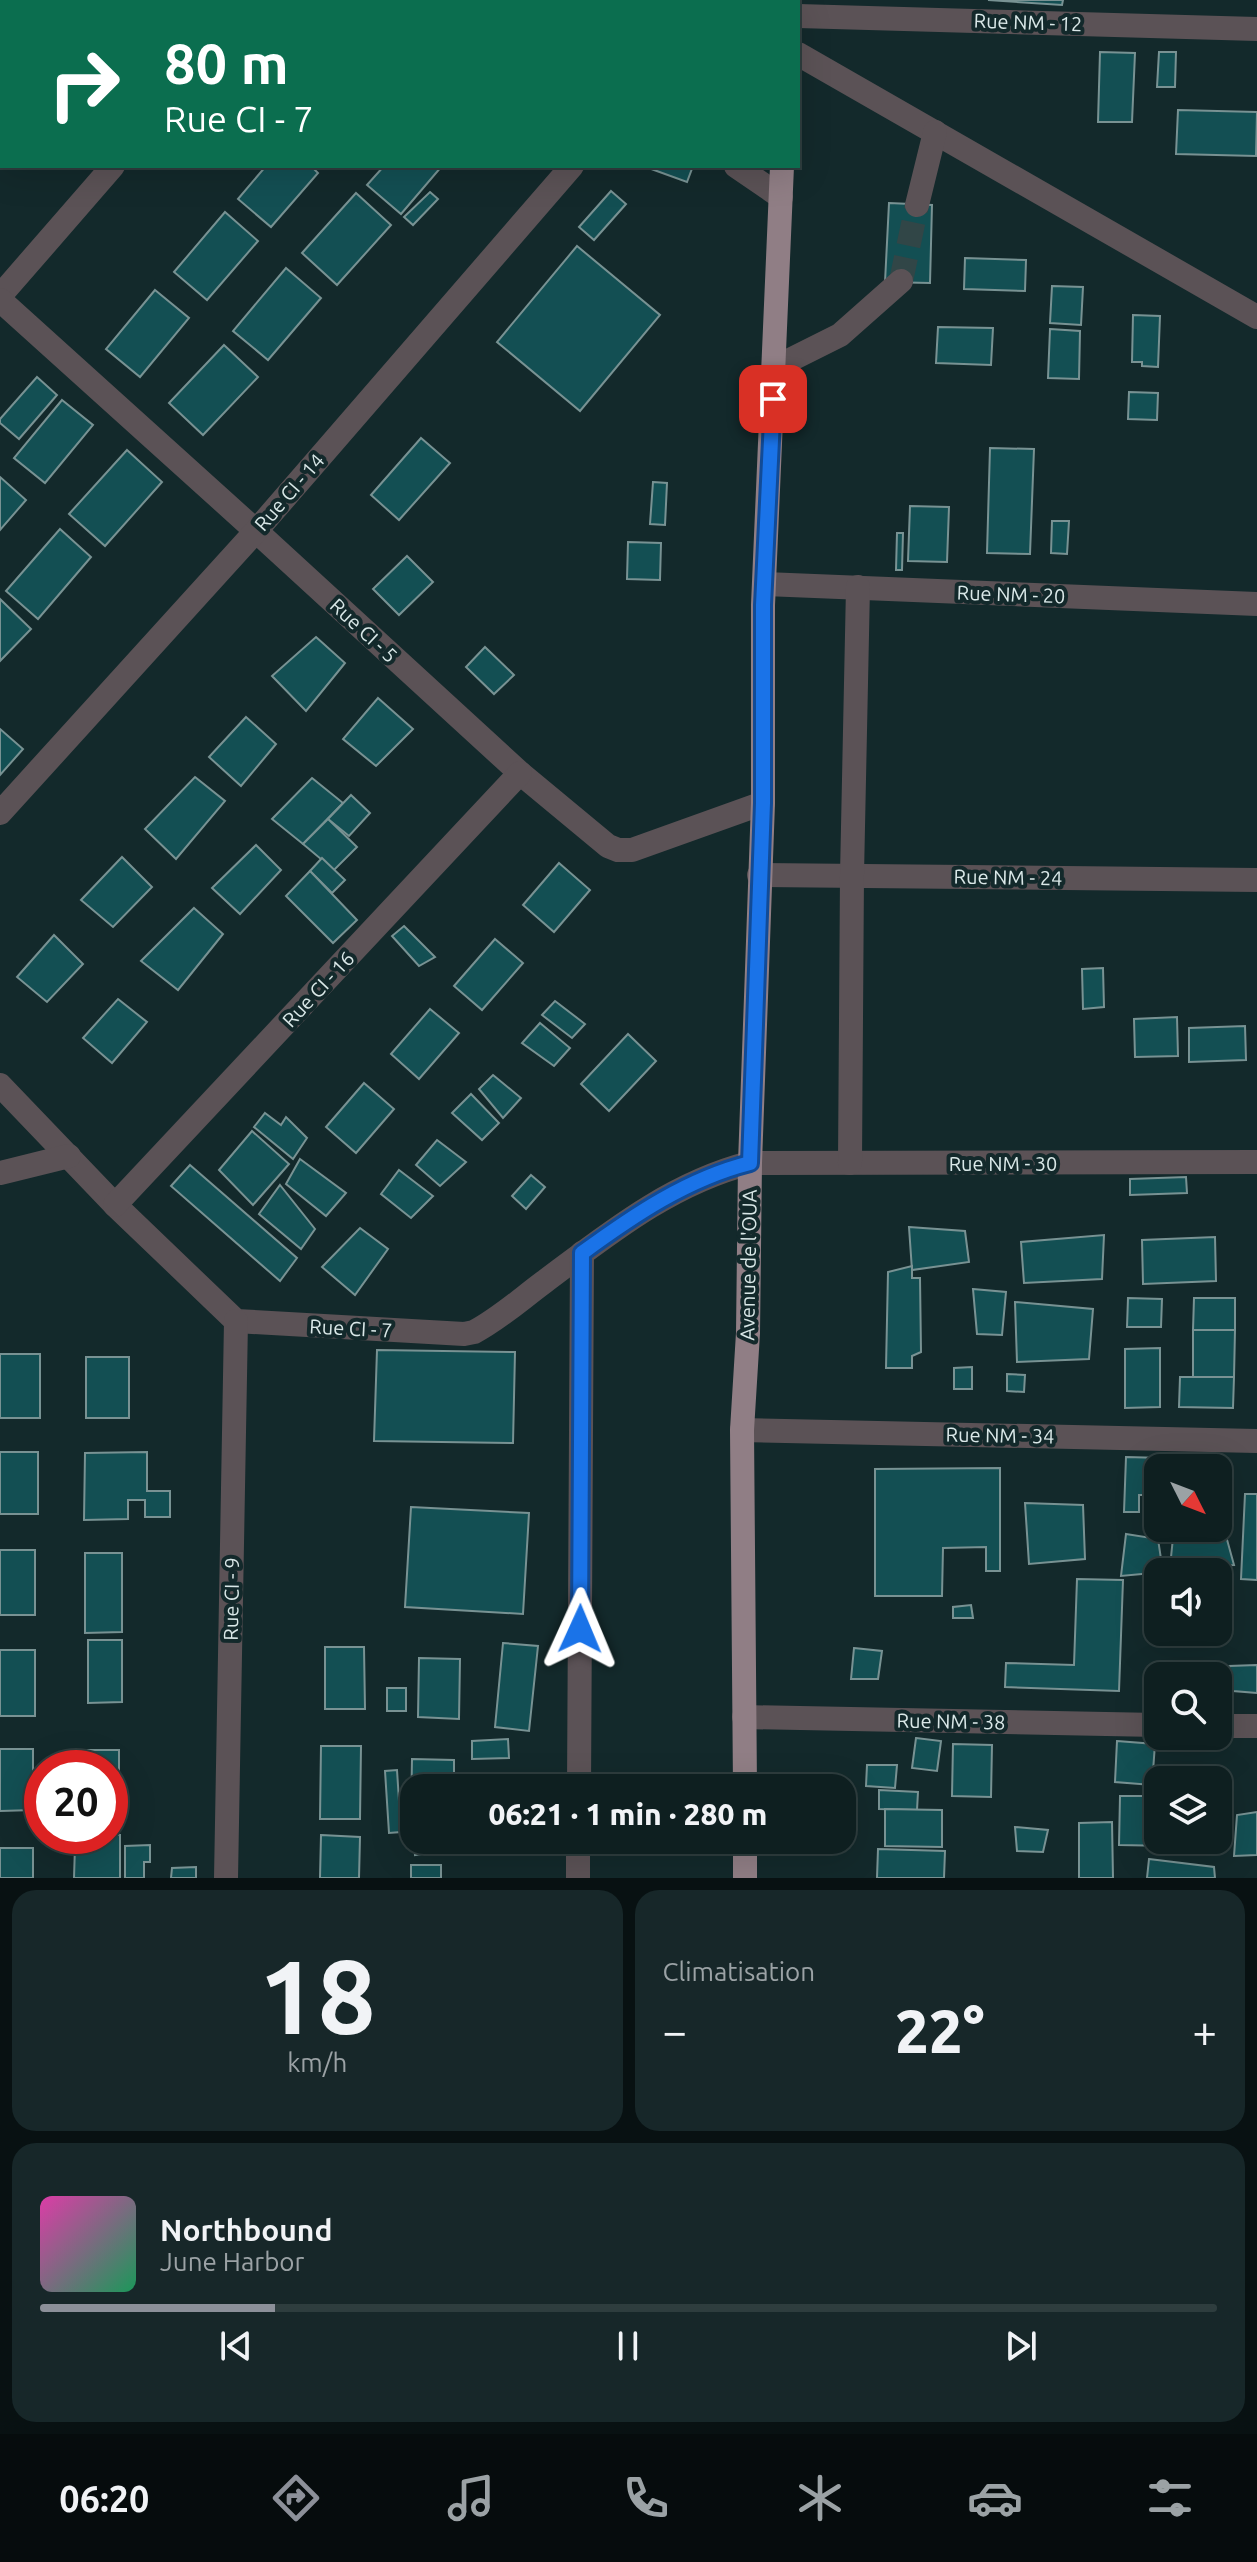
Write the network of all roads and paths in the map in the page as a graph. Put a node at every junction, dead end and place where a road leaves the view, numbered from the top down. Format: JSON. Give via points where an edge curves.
{"nodes":[{"id":1,"x":800,"y":16,"type":"edge"},
{"id":2,"x":1257,"y":29,"type":"edge"},
{"id":3,"x":800,"y":55,"type":"edge"},
{"id":4,"x":935,"y":132,"type":"junction"},
{"id":5,"x":111,"y":168,"type":"edge"},
{"id":6,"x":570,"y":168,"type":"edge"},
{"id":7,"x":739,"y":168,"type":"edge"},
{"id":8,"x":782,"y":168,"type":"edge"},
{"id":9,"x":781,"y":197,"type":"junction"},
{"id":10,"x":917,"y":205,"type":"tunnel mouth"},
{"id":11,"x":901,"y":281,"type":"tunnel mouth"},
{"id":12,"x":0,"y":298,"type":"edge"},
{"id":13,"x":1257,"y":317,"type":"edge"},
{"id":14,"x":774,"y":368,"type":"junction"},
{"id":15,"x":256,"y":531,"type":"junction"},
{"id":16,"x":765,"y":584,"type":"junction"},
{"id":17,"x":858,"y":587,"type":"junction"},
{"id":18,"x":1257,"y":604,"type":"edge"},
{"id":19,"x":520,"y":773,"type":"junction"},
{"id":20,"x":763,"y":803,"type":"junction"},
{"id":21,"x":0,"y":813,"type":"edge"},
{"id":22,"x":759,"y":875,"type":"junction"},
{"id":23,"x":852,"y":875,"type":"junction"},
{"id":24,"x":1257,"y":880,"type":"edge"},
{"id":25,"x":0,"y":1085,"type":"edge"},
{"id":26,"x":69,"y":1156,"type":"junction"},
{"id":27,"x":1257,"y":1162,"type":"edge"},
{"id":28,"x":750,"y":1163,"type":"junction"},
{"id":29,"x":850,"y":1163,"type":"junction"},
{"id":30,"x":0,"y":1173,"type":"edge"},
{"id":31,"x":115,"y":1205,"type":"junction"},
{"id":32,"x":582,"y":1253,"type":"junction"},
{"id":33,"x":236,"y":1321,"type":"junction"},
{"id":34,"x":742,"y":1430,"type":"junction"},
{"id":35,"x":1257,"y":1441,"type":"edge"},
{"id":36,"x":744,"y":1717,"type":"junction"},
{"id":37,"x":1144,"y":1725,"type":"edge"},
{"id":38,"x":1232,"y":1726,"type":"edge"},
{"id":39,"x":1257,"y":1726,"type":"edge"},
{"id":40,"x":579,"y":1774,"type":"edge"},
{"id":41,"x":745,"y":1774,"type":"edge"},
{"id":42,"x":578,"y":1854,"type":"edge"},
{"id":43,"x":745,"y":1854,"type":"edge"},
{"id":44,"x":226,"y":1878,"type":"edge"},
{"id":45,"x":578,"y":1878,"type":"edge"},
{"id":46,"x":745,"y":1878,"type":"edge"}],
"edges":[{"from":1,"to":2,"type":"street","name":"Rue NM - 12"},
{"from":3,"to":4,"type":"street"},
{"from":4,"to":10,"type":"street"},
{"from":4,"to":13,"type":"street"},
{"from":5,"to":12,"type":"street"},
{"from":6,"to":15,"type":"street","name":"Rue CI - 14"},
{"from":7,"to":9,"type":"street"},
{"from":8,"to":9,"type":"main road","name":"Avenue de l'OUA"},
{"from":9,"to":14,"type":"main road","name":"Avenue de l'OUA"},
{"from":11,"to":14,"type":"street","via":[[840,335]]},
{"from":12,"to":15,"type":"street","name":"Rue CI - 5"},
{"from":14,"to":16,"type":"main road","name":"Avenue de l'OUA"},
{"from":15,"to":19,"type":"street","name":"Rue CI - 5"},
{"from":15,"to":21,"type":"street","name":"Rue CI - 14"},
{"from":16,"to":17,"type":"street","name":"Rue NM - 20"},
{"from":16,"to":20,"type":"main road","name":"Avenue de l'OUA"},
{"from":17,"to":18,"type":"street","name":"Rue NM - 20"},
{"from":17,"to":23,"type":"street"},
{"from":19,"to":20,"type":"street","name":"Rue CI - 5","via":[[618,850],[632,850]]},
{"from":19,"to":31,"type":"street","name":"Rue CI - 16"},
{"from":20,"to":22,"type":"main road","name":"Avenue de l'OUA"},
{"from":22,"to":23,"type":"street","name":"Rue NM - 24"},
{"from":22,"to":28,"type":"main road","name":"Avenue de l'OUA"},
{"from":23,"to":24,"type":"street","name":"Rue NM - 24"},
{"from":23,"to":29,"type":"street"},
{"from":25,"to":26,"type":"street"},
{"from":26,"to":30,"type":"street"},
{"from":26,"to":31,"type":"street"},
{"from":27,"to":29,"type":"street","name":"Rue NM - 30"},
{"from":28,"to":29,"type":"street","name":"Rue NM - 30"},
{"from":28,"to":32,"type":"street","name":"Rue CI - 7","via":[[686,1186]]},
{"from":28,"to":34,"type":"main road","name":"Avenue de l'OUA"},
{"from":31,"to":33,"type":"street"},
{"from":32,"to":33,"type":"street","name":"Rue CI - 7","via":[[486,1326],[464,1334]]},
{"from":32,"to":40,"type":"street"},
{"from":33,"to":44,"type":"street","name":"Rue CI - 9"},
{"from":34,"to":35,"type":"street","name":"Rue NM - 34"},
{"from":34,"to":36,"type":"main road","name":"Avenue de l'OUA"},
{"from":36,"to":37,"type":"street","name":"Rue NM - 38"},
{"from":36,"to":41,"type":"main road","name":"Avenue de l'OUA"},
{"from":38,"to":39,"type":"street"},
{"from":42,"to":45,"type":"street"},
{"from":43,"to":46,"type":"main road"}]}
